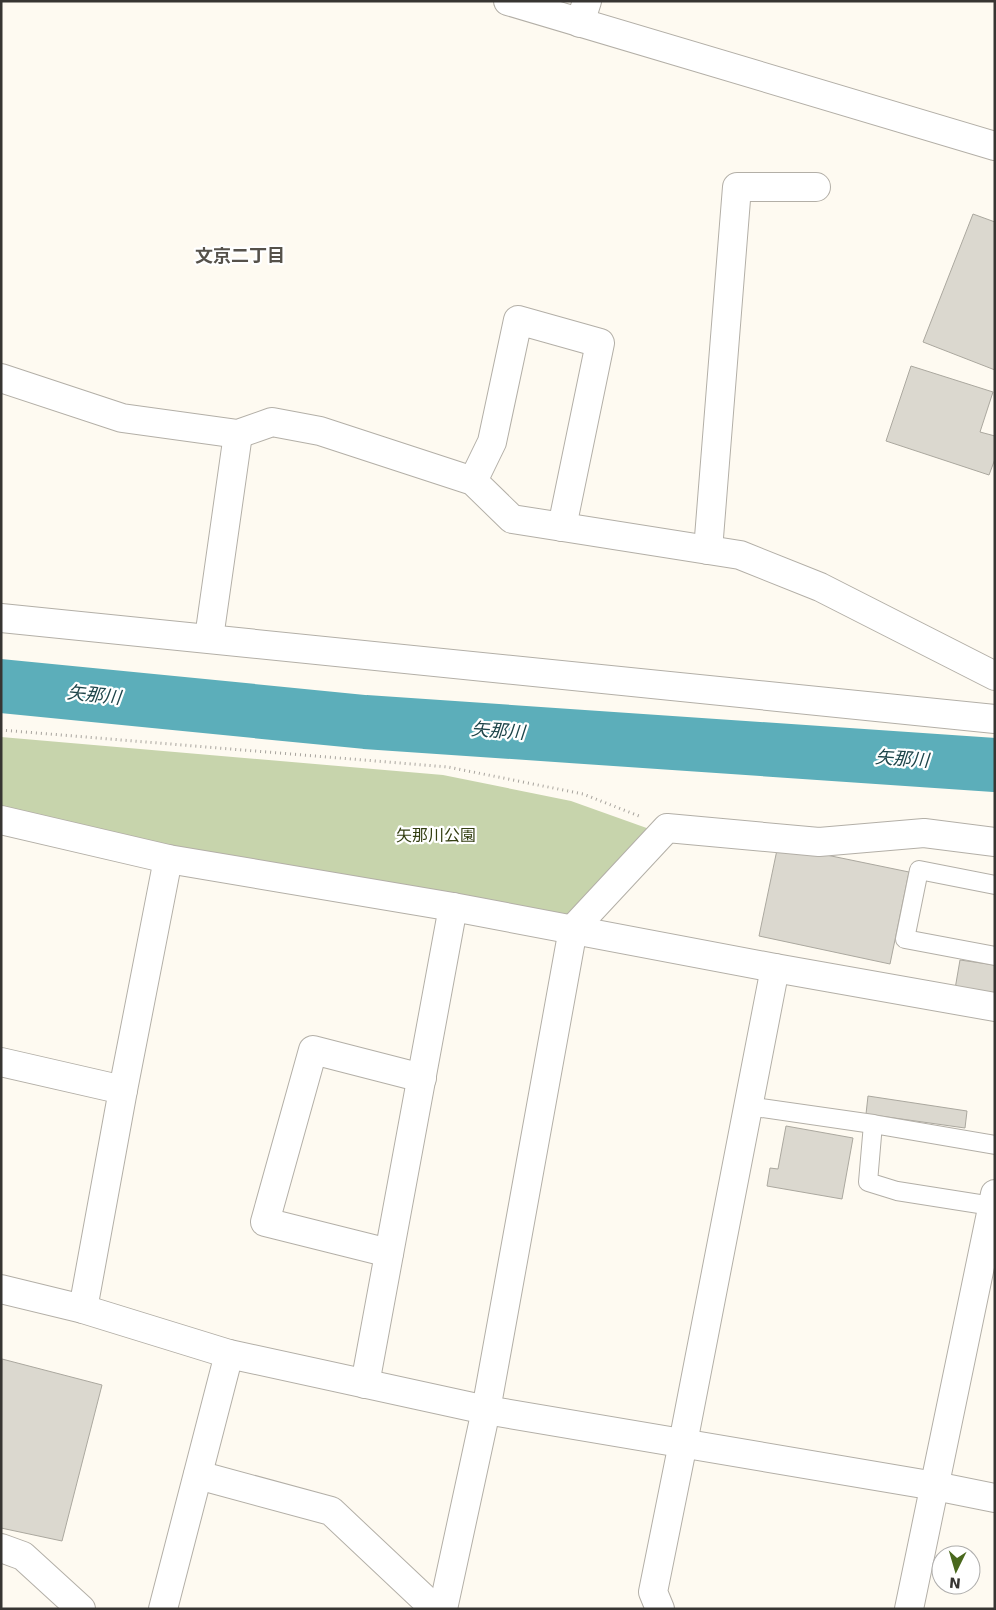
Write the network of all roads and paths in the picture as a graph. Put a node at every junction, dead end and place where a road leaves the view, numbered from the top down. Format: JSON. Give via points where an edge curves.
{"nodes":[{"id":1,"x":508,"y":1,"type":"edge"},
{"id":2,"x":583,"y":12,"type":"edge"},
{"id":3,"x":995,"y":146,"type":"edge"},
{"id":4,"x":816,"y":188,"type":"dead end"},
{"id":5,"x":1,"y":378,"type":"edge"},
{"id":6,"x":238,"y":434,"type":"junction"},
{"id":7,"x":473,"y":481,"type":"junction"},
{"id":8,"x":562,"y":527,"type":"junction"},
{"id":9,"x":708,"y":550,"type":"junction"},
{"id":10,"x":1,"y":618,"type":"edge"},
{"id":11,"x":209,"y":638,"type":"junction"},
{"id":12,"x":995,"y":676,"type":"edge"},
{"id":13,"x":995,"y":719,"type":"edge"},
{"id":14,"x":1,"y":730,"type":"edge"},
{"id":15,"x":1,"y":820,"type":"edge"},
{"id":16,"x":667,"y":828,"type":"junction"},
{"id":17,"x":995,"y":842,"type":"edge"},
{"id":18,"x":168,"y":859,"type":"junction"},
{"id":19,"x":995,"y":885,"type":"edge"},
{"id":20,"x":454,"y":907,"type":"junction"},
{"id":21,"x":573,"y":930,"type":"junction"},
{"id":22,"x":995,"y":956,"type":"edge"},
{"id":23,"x":775,"y":968,"type":"junction"},
{"id":24,"x":995,"y":1007,"type":"edge"},
{"id":25,"x":1,"y":1062,"type":"edge"},
{"id":26,"x":422,"y":1078,"type":"junction"},
{"id":27,"x":123,"y":1090,"type":"junction"},
{"id":28,"x":748,"y":1106,"type":"junction"},
{"id":29,"x":873,"y":1124,"type":"junction"},
{"id":30,"x":995,"y":1146,"type":"edge"},
{"id":31,"x":994,"y":1200,"type":"edge"},
{"id":32,"x":390,"y":1253,"type":"junction"},
{"id":33,"x":1,"y":1289,"type":"edge"},
{"id":34,"x":83,"y":1309,"type":"junction"},
{"id":35,"x":229,"y":1354,"type":"junction"},
{"id":36,"x":365,"y":1384,"type":"junction"},
{"id":37,"x":486,"y":1410,"type":"junction"},
{"id":38,"x":683,"y":1443,"type":"junction"},
{"id":39,"x":198,"y":1475,"type":"junction"},
{"id":40,"x":934,"y":1486,"type":"junction"},
{"id":41,"x":995,"y":1498,"type":"edge"},
{"id":42,"x":1,"y":1548,"type":"edge"},
{"id":43,"x":81,"y":1609,"type":"edge"},
{"id":44,"x":163,"y":1609,"type":"edge"},
{"id":45,"x":435,"y":1609,"type":"edge"},
{"id":46,"x":443,"y":1609,"type":"edge"},
{"id":47,"x":660,"y":1609,"type":"edge"},
{"id":48,"x":909,"y":1609,"type":"edge"}],
"edges":[{"from":1,"to":2,"type":"street"},
{"from":2,"to":3,"type":"street"},
{"from":4,"to":9,"type":"street","via":[[738,187]]},
{"from":5,"to":6,"type":"street","via":[[122,418]]},
{"from":6,"to":7,"type":"street","via":[[272,422],[310,429]]},
{"from":6,"to":11,"type":"street"},
{"from":7,"to":8,"type":"street","via":[[512,520]]},
{"from":7,"to":8,"type":"street","via":[[492,442],[518,320],[600,343]]},
{"from":8,"to":9,"type":"street"},
{"from":9,"to":12,"type":"street","via":[[740,555],[820,586]]},
{"from":10,"to":11,"type":"street"},
{"from":11,"to":13,"type":"street"},
{"from":14,"to":16,"type":"path","via":[[448,767],[583,794]]},
{"from":15,"to":18,"type":"street"},
{"from":16,"to":17,"type":"street","via":[[819,842],[924,833]]},
{"from":16,"to":21,"type":"street"},
{"from":18,"to":20,"type":"street"},
{"from":18,"to":27,"type":"street"},
{"from":19,"to":22,"type":"lane","via":[[919,870],[905,939]]},
{"from":20,"to":21,"type":"street"},
{"from":20,"to":26,"type":"street"},
{"from":21,"to":23,"type":"street"},
{"from":21,"to":37,"type":"street"},
{"from":23,"to":24,"type":"street"},
{"from":23,"to":28,"type":"street"},
{"from":25,"to":27,"type":"street"},
{"from":26,"to":32,"type":"street"},
{"from":26,"to":32,"type":"street","via":[[313,1050],[265,1222]]},
{"from":27,"to":34,"type":"street"},
{"from":28,"to":29,"type":"lane"},
{"from":28,"to":38,"type":"street"},
{"from":29,"to":30,"type":"lane"},
{"from":29,"to":31,"type":"lane","via":[[868,1182],[897,1191]]},
{"from":31,"to":40,"type":"street"},
{"from":32,"to":36,"type":"street"},
{"from":33,"to":34,"type":"street"},
{"from":34,"to":35,"type":"street"},
{"from":35,"to":36,"type":"street"},
{"from":35,"to":39,"type":"street"},
{"from":36,"to":37,"type":"street"},
{"from":37,"to":38,"type":"street"},
{"from":37,"to":46,"type":"street"},
{"from":38,"to":40,"type":"street"},
{"from":38,"to":47,"type":"street","via":[[653,1592]]},
{"from":39,"to":44,"type":"street"},
{"from":39,"to":45,"type":"street","via":[[331,1511]]},
{"from":40,"to":41,"type":"street"},
{"from":40,"to":48,"type":"street"},
{"from":42,"to":43,"type":"street","via":[[23,1556]]}]}
